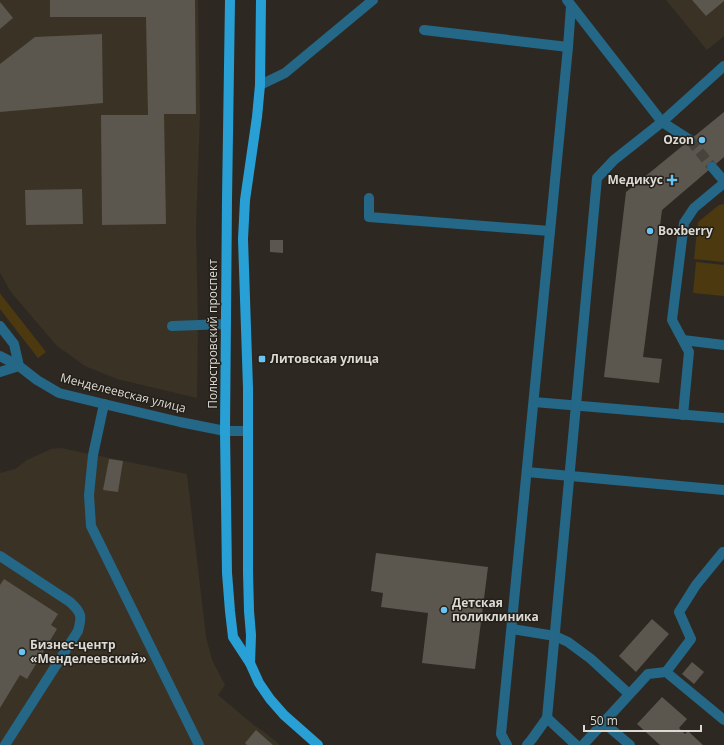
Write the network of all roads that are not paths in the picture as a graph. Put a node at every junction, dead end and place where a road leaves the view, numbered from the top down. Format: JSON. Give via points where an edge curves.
{"nodes":[{"id":1,"x":230,"y":0,"type":"edge"},
{"id":2,"x":261,"y":0,"type":"edge"},
{"id":3,"x":373,"y":0,"type":"edge"},
{"id":4,"x":569,"y":3,"type":"edge"},
{"id":5,"x":424,"y":30,"type":"dead end"},
{"id":6,"x":568,"y":47,"type":"junction"},
{"id":7,"x":724,"y":66,"type":"edge"},
{"id":8,"x":260,"y":85,"type":"junction"},
{"id":9,"x":662,"y":122,"type":"junction"},
{"id":10,"x":690,"y":140,"type":"tunnel mouth"},
{"id":11,"x":712,"y":167,"type":"tunnel mouth"},
{"id":12,"x":724,"y":182,"type":"edge"},
{"id":13,"x":370,"y":198,"type":"dead end"},
{"id":14,"x":550,"y":231,"type":"junction"},
{"id":15,"x":226,"y":324,"type":"junction"},
{"id":16,"x":0,"y":326,"type":"edge"},
{"id":17,"x":172,"y":326,"type":"dead end"},
{"id":18,"x":683,"y":340,"type":"junction"},
{"id":19,"x":724,"y":345,"type":"edge"},
{"id":20,"x":0,"y":356,"type":"edge"},
{"id":21,"x":20,"y":366,"type":"junction"},
{"id":22,"x":0,"y":372,"type":"edge"},
{"id":23,"x":534,"y":402,"type":"junction"},
{"id":24,"x":104,"y":404,"type":"junction"},
{"id":25,"x":576,"y":407,"type":"junction"},
{"id":26,"x":683,"y":415,"type":"junction"},
{"id":27,"x":724,"y":418,"type":"edge"},
{"id":28,"x":225,"y":431,"type":"junction"},
{"id":29,"x":247,"y":431,"type":"junction"},
{"id":30,"x":527,"y":472,"type":"junction"},
{"id":31,"x":569,"y":476,"type":"junction"},
{"id":32,"x":724,"y":490,"type":"edge"},
{"id":33,"x":723,"y":552,"type":"edge"},
{"id":34,"x":0,"y":556,"type":"edge"},
{"id":35,"x":512,"y":629,"type":"junction"},
{"id":36,"x":554,"y":636,"type":"junction"},
{"id":37,"x":250,"y":663,"type":"junction"},
{"id":38,"x":666,"y":672,"type":"junction"},
{"id":39,"x":629,"y":694,"type":"junction"},
{"id":40,"x":547,"y":718,"type":"junction"},
{"id":41,"x":724,"y":720,"type":"edge"},
{"id":42,"x":604,"y":723,"type":"junction"},
{"id":43,"x":5,"y":745,"type":"edge"},
{"id":44,"x":199,"y":745,"type":"edge"},
{"id":45,"x":318,"y":745,"type":"edge"},
{"id":46,"x":507,"y":745,"type":"edge"},
{"id":47,"x":527,"y":745,"type":"edge"},
{"id":48,"x":576,"y":745,"type":"edge"},
{"id":49,"x":583,"y":745,"type":"edge"},
{"id":50,"x":630,"y":745,"type":"edge"}],
"edges":[{"from":1,"to":15,"type":"main road","name":"Полюстровский проспект"},
{"from":2,"to":8,"type":"main road","name":"Полюстровский проспект"},
{"from":3,"to":8,"type":"street","via":[[285,73]]},
{"from":4,"to":6,"type":"street"},
{"from":4,"to":9,"type":"street"},
{"from":5,"to":6,"type":"street"},
{"from":6,"to":14,"type":"street"},
{"from":7,"to":9,"type":"street"},
{"from":8,"to":29,"type":"main road","name":"Полюстровский проспект","via":[[244,208]]},
{"from":9,"to":10,"type":"street"},
{"from":9,"to":25,"type":"street","via":[[614,160],[597,178]]},
{"from":11,"to":12,"type":"street"},
{"from":12,"to":18,"type":"street","via":[[694,208],[684,223],[672,320]]},
{"from":13,"to":14,"type":"street","via":[[369,217]]},
{"from":14,"to":23,"type":"street"},
{"from":15,"to":17,"type":"street"},
{"from":15,"to":28,"type":"main road","name":"Полюстровский проспект"},
{"from":16,"to":21,"type":"street","via":[[14,344]]},
{"from":18,"to":19,"type":"street"},
{"from":18,"to":26,"type":"street","via":[[689,352]]},
{"from":20,"to":21,"type":"street"},
{"from":21,"to":22,"type":"street"},
{"from":21,"to":24,"type":"street","name":"Менделеевская улица","via":[[59,392]]},
{"from":23,"to":25,"type":"street"},
{"from":23,"to":30,"type":"street"},
{"from":24,"to":28,"type":"street","name":"Менделеевская улица"},
{"from":24,"to":44,"type":"street","via":[[93,455],[89,495],[91,526]]},
{"from":25,"to":26,"type":"street"},
{"from":25,"to":31,"type":"street"},
{"from":26,"to":27,"type":"street"},
{"from":28,"to":29,"type":"street","name":"Менделеевская улица"},
{"from":28,"to":37,"type":"main road","name":"Полюстровский проспект","via":[[230,611],[233,637]]},
{"from":29,"to":37,"type":"main road","name":"Полюстровский проспект"},
{"from":30,"to":31,"type":"street"},
{"from":30,"to":35,"type":"street"},
{"from":31,"to":32,"type":"street"},
{"from":31,"to":36,"type":"street"},
{"from":33,"to":38,"type":"street","via":[[696,585],[679,612],[691,639]]},
{"from":34,"to":43,"type":"street","via":[[70,602],[78,610],[81,620],[78,631]]},
{"from":35,"to":36,"type":"street"},
{"from":35,"to":46,"type":"street","via":[[501,734]]},
{"from":36,"to":39,"type":"street","via":[[581,651]]},
{"from":36,"to":40,"type":"street"},
{"from":37,"to":45,"type":"main road","name":"Полюстровский проспект","via":[[270,699]]},
{"from":38,"to":39,"type":"street","via":[[648,674]]},
{"from":38,"to":41,"type":"street"},
{"from":39,"to":42,"type":"street"},
{"from":40,"to":47,"type":"street"},
{"from":40,"to":48,"type":"street"},
{"from":42,"to":49,"type":"street"},
{"from":42,"to":50,"type":"street"}]}
